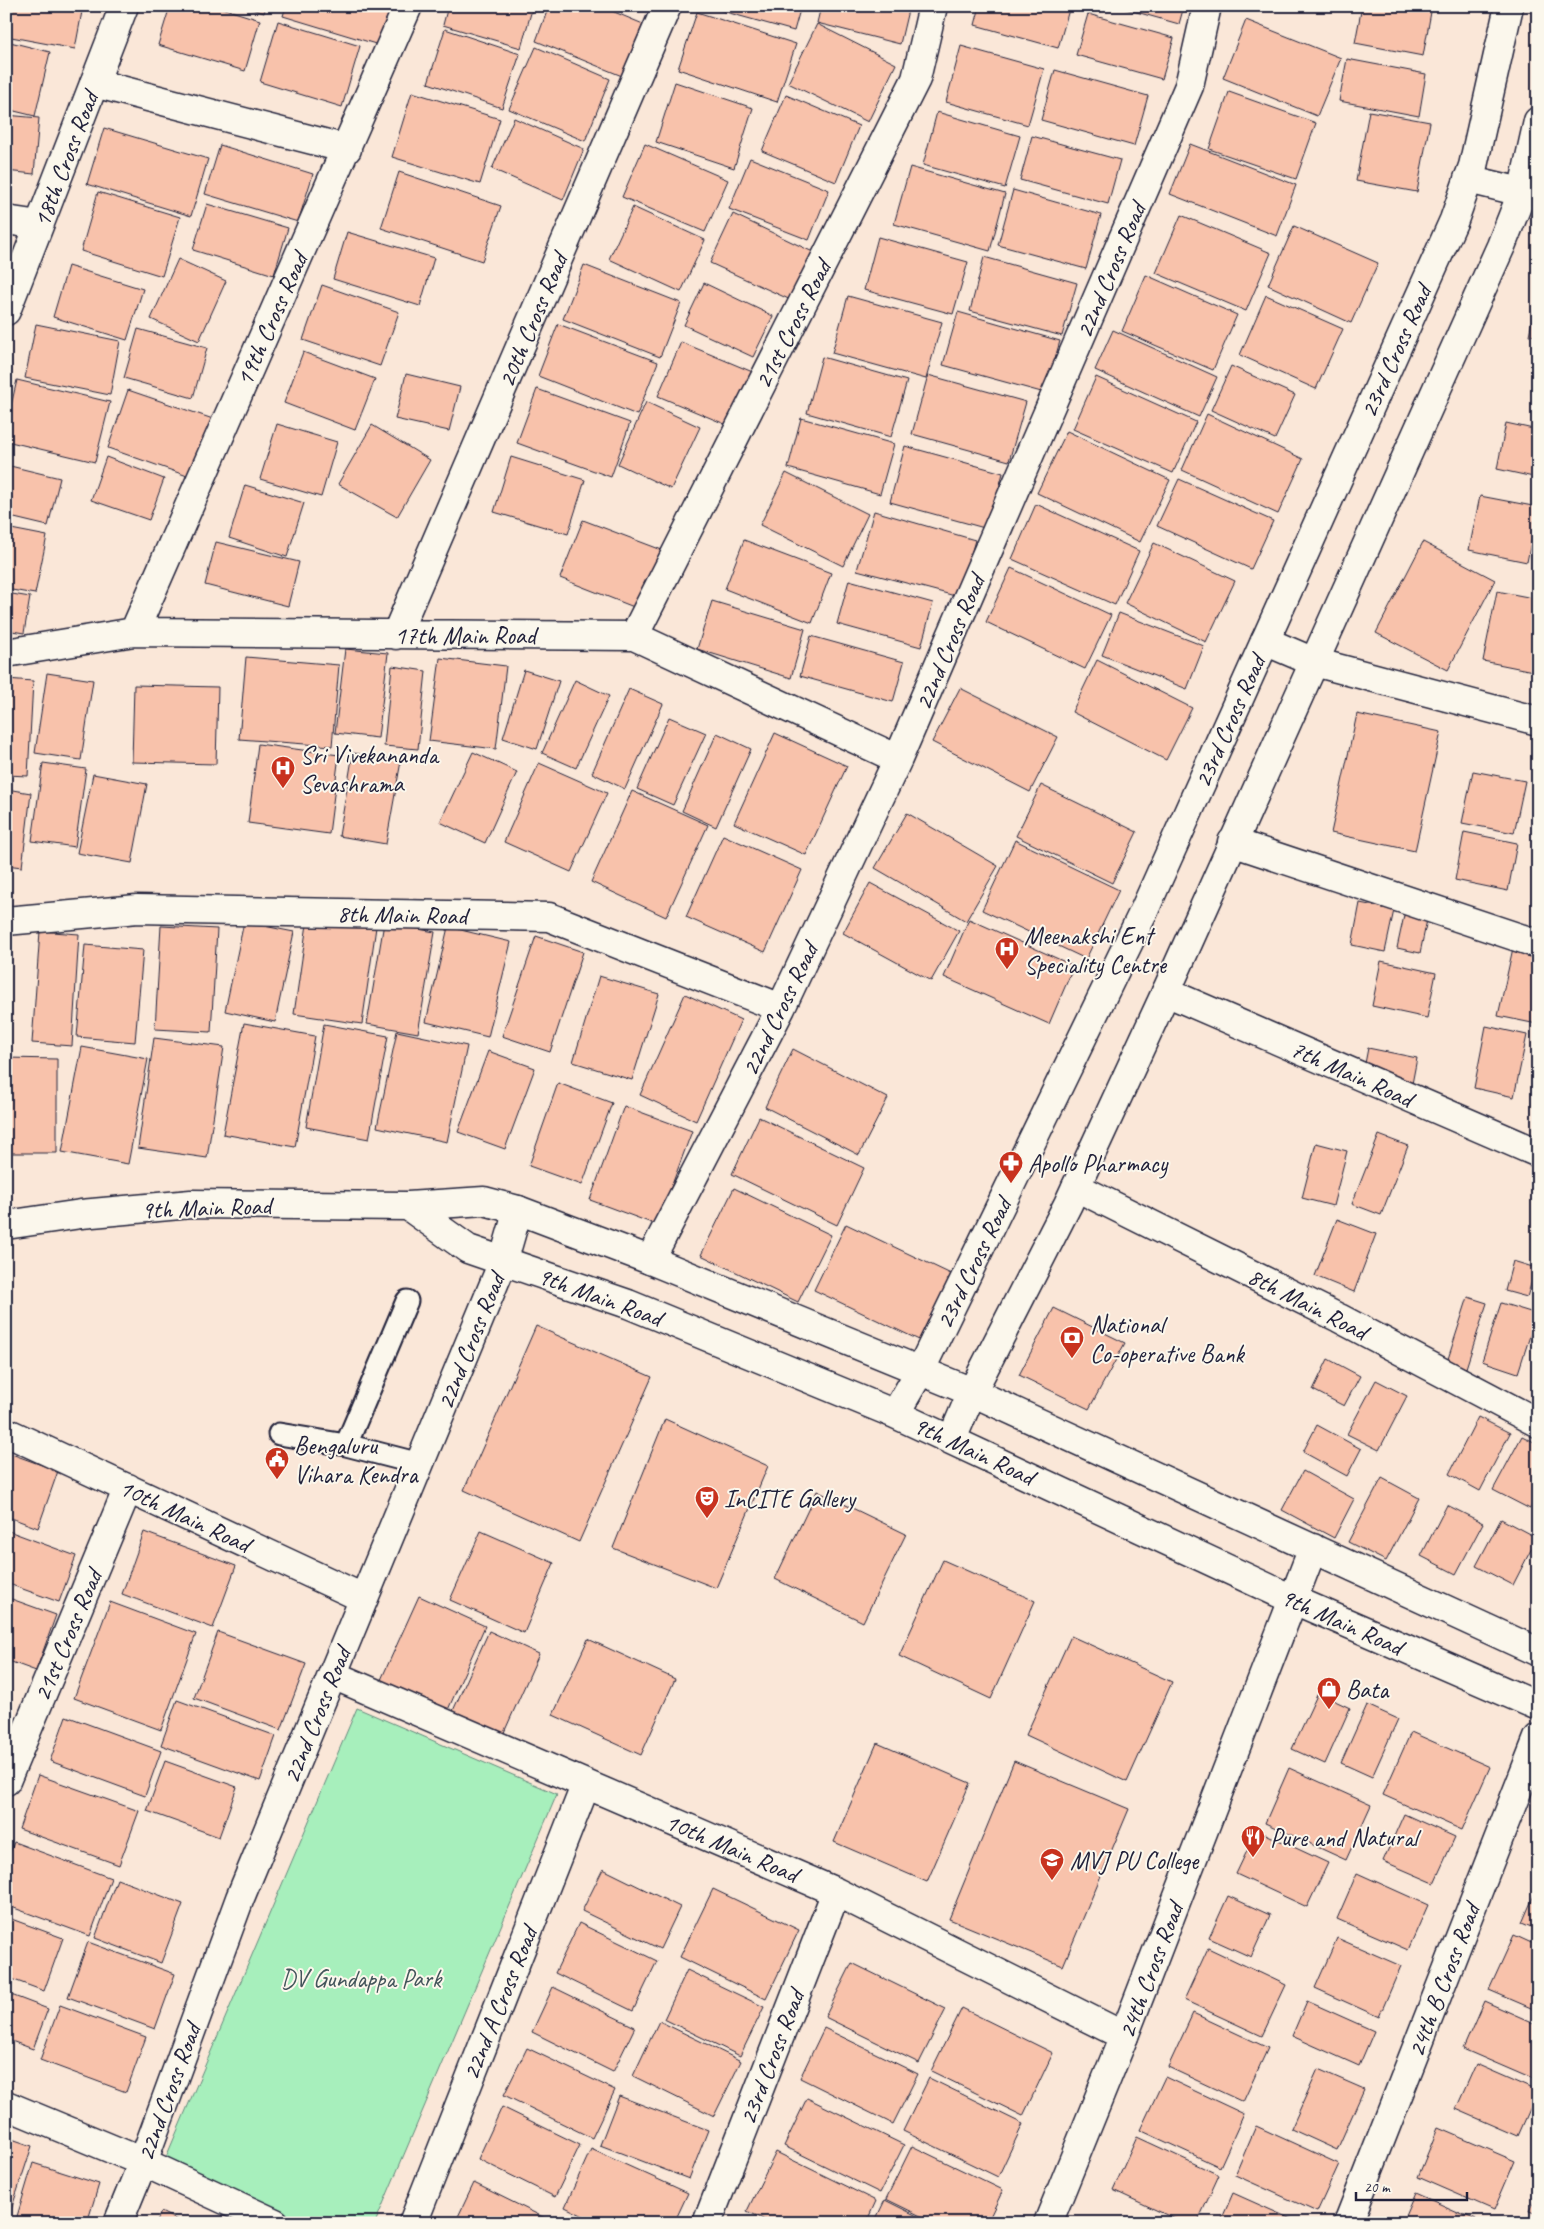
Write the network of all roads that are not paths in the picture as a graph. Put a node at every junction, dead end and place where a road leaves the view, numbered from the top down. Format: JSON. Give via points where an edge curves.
{"nodes":[{"id":1,"x":124,"y":6,"type":"edge"},
{"id":2,"x":408,"y":6,"type":"edge"},
{"id":3,"x":668,"y":6,"type":"edge"},
{"id":4,"x":934,"y":6,"type":"edge"},
{"id":5,"x":1207,"y":6,"type":"edge"},
{"id":6,"x":1509,"y":6,"type":"edge"},
{"id":7,"x":94,"y":83,"type":"junction"},
{"id":8,"x":1538,"y":121,"type":"edge"},
{"id":9,"x":347,"y":148,"type":"junction"},
{"id":10,"x":1468,"y":179,"type":"junction"},
{"id":11,"x":1530,"y":194,"type":"edge"},
{"id":12,"x":6,"y":220,"type":"edge"},
{"id":13,"x":39,"y":225,"type":"junction"},
{"id":14,"x":6,"y":311,"type":"edge"},
{"id":15,"x":134,"y":632,"type":"junction"},
{"id":16,"x":396,"y":635,"type":"junction"},
{"id":17,"x":634,"y":636,"type":"junction"},
{"id":18,"x":1265,"y":641,"type":"junction"},
{"id":19,"x":6,"y":653,"type":"edge"},
{"id":20,"x":1314,"y":662,"type":"junction"},
{"id":21,"x":1538,"y":721,"type":"edge"},
{"id":22,"x":898,"y":759,"type":"junction"},
{"id":23,"x":1232,"y":842,"type":"junction"},
{"id":24,"x":6,"y":921,"type":"edge"},
{"id":25,"x":1538,"y":944,"type":"edge"},
{"id":26,"x":1166,"y":992,"type":"junction"},
{"id":27,"x":781,"y":1008,"type":"junction"},
{"id":28,"x":1538,"y":1153,"type":"edge"},
{"id":29,"x":1076,"y":1187,"type":"junction"},
{"id":30,"x":408,"y":1206,"type":"junction"},
{"id":31,"x":518,"y":1210,"type":"junction"},
{"id":32,"x":6,"y":1225,"type":"edge"},
{"id":33,"x":650,"y":1260,"type":"junction"},
{"id":34,"x":503,"y":1262,"type":"junction"},
{"id":35,"x":408,"y":1301,"type":"dead end"},
{"id":36,"x":920,"y":1371,"type":"junction"},
{"id":37,"x":972,"y":1392,"type":"junction"},
{"id":38,"x":895,"y":1414,"type":"junction"},
{"id":39,"x":1538,"y":1423,"type":"edge"},
{"id":40,"x":6,"y":1432,"type":"edge"},
{"id":41,"x":279,"y":1434,"type":"dead end"},
{"id":42,"x":952,"y":1440,"type":"junction"},
{"id":43,"x":346,"y":1445,"type":"junction"},
{"id":44,"x":420,"y":1464,"type":"junction"},
{"id":45,"x":128,"y":1488,"type":"junction"},
{"id":46,"x":1313,"y":1548,"type":"junction"},
{"id":47,"x":364,"y":1598,"type":"junction"},
{"id":48,"x":1294,"y":1600,"type":"junction"},
{"id":49,"x":1538,"y":1652,"type":"edge"},
{"id":50,"x":333,"y":1675,"type":"junction"},
{"id":51,"x":1538,"y":1706,"type":"edge"},
{"id":52,"x":1538,"y":1738,"type":"edge"},
{"id":53,"x":6,"y":1781,"type":"edge"},
{"id":54,"x":586,"y":1784,"type":"junction"},
{"id":55,"x":836,"y":1892,"type":"junction"},
{"id":56,"x":1124,"y":2036,"type":"junction"},
{"id":57,"x":6,"y":2105,"type":"edge"},
{"id":58,"x":143,"y":2162,"type":"junction"},
{"id":59,"x":118,"y":2223,"type":"edge"},
{"id":60,"x":275,"y":2223,"type":"edge"},
{"id":61,"x":413,"y":2223,"type":"edge"},
{"id":62,"x":707,"y":2223,"type":"edge"},
{"id":63,"x":1048,"y":2223,"type":"edge"},
{"id":64,"x":1348,"y":2223,"type":"edge"}],
"edges":[{"from":1,"to":7,"type":"street","name":"18th Cross Road"},
{"from":2,"to":9,"type":"street","name":"19th Cross Road"},
{"from":3,"to":16,"type":"street","name":"20th Cross Road"},
{"from":4,"to":17,"type":"street","name":"21st Cross Road","via":[[916,79]]},
{"from":5,"to":22,"type":"street","name":"22nd Cross Road","via":[[1189,86]]},
{"from":6,"to":10,"type":"street","name":"23rd Cross Road"},
{"from":7,"to":9,"type":"street"},
{"from":7,"to":13,"type":"street","name":"18th Cross Road"},
{"from":8,"to":11,"type":"street","name":"23rd Cross Road"},
{"from":9,"to":15,"type":"street","name":"19th Cross Road"},
{"from":10,"to":11,"type":"street"},
{"from":10,"to":18,"type":"street","name":"23rd Cross Road","via":[[1454,220]]},
{"from":11,"to":20,"type":"street","name":"23rd Cross Road"},
{"from":12,"to":13,"type":"street"},
{"from":13,"to":14,"type":"street","name":"18th Cross Road"},
{"from":15,"to":16,"type":"street","name":"17th Main Road"},
{"from":15,"to":19,"type":"street","name":"17th Main Road"},
{"from":16,"to":17,"type":"street","name":"17th Main Road"},
{"from":17,"to":22,"type":"street","name":"17th Main Road"},
{"from":18,"to":20,"type":"street"},
{"from":18,"to":36,"type":"street","name":"23rd Cross Road","via":[[1143,913]]},
{"from":20,"to":21,"type":"street"},
{"from":20,"to":23,"type":"street","name":"23rd Cross Road"},
{"from":22,"to":27,"type":"street","name":"22nd Cross Road"},
{"from":23,"to":25,"type":"street"},
{"from":23,"to":26,"type":"street","name":"23rd Cross Road"},
{"from":24,"to":27,"type":"street","name":"8th Main Road","via":[[137,909],[549,917]]},
{"from":26,"to":28,"type":"street","name":"7th Main Road"},
{"from":26,"to":29,"type":"street","name":"23rd Cross Road"},
{"from":27,"to":33,"type":"street","name":"22nd Cross Road"},
{"from":29,"to":37,"type":"street","name":"23rd Cross Road"},
{"from":29,"to":39,"type":"street","name":"8th Main Road","via":[[1338,1318]]},
{"from":30,"to":31,"type":"street","name":"9th Main Road","via":[[484,1201]]},
{"from":30,"to":32,"type":"street","name":"9th Main Road","via":[[191,1204]]},
{"from":30,"to":34,"type":"street","name":"9th Main Road","via":[[468,1249]]},
{"from":31,"to":33,"type":"street","name":"9th Main Road"},
{"from":31,"to":34,"type":"street","name":"22nd Cross Road"},
{"from":33,"to":36,"type":"street","name":"9th Main Road"},
{"from":34,"to":38,"type":"street","name":"9th Main Road","via":[[628,1304]]},
{"from":34,"to":44,"type":"street","name":"22nd Cross Road"},
{"from":35,"to":43,"type":"lane"},
{"from":36,"to":37,"type":"street","name":"9th Main Road"},
{"from":36,"to":38,"type":"street","name":"23rd Cross Road"},
{"from":37,"to":42,"type":"street","name":"23rd Cross Road"},
{"from":37,"to":46,"type":"street","name":"9th Main Road"},
{"from":38,"to":42,"type":"street","name":"9th Main Road"},
{"from":40,"to":45,"type":"street","name":"10th Main Road"},
{"from":41,"to":43,"type":"lane"},
{"from":42,"to":48,"type":"street","name":"9th Main Road"},
{"from":43,"to":44,"type":"lane"},
{"from":44,"to":47,"type":"street","name":"22nd Cross Road"},
{"from":45,"to":47,"type":"street","name":"10th Main Road"},
{"from":45,"to":53,"type":"street","name":"21st Cross Road"},
{"from":46,"to":48,"type":"street","name":"24th Cross Road"},
{"from":46,"to":49,"type":"street","name":"9th Main Road"},
{"from":47,"to":50,"type":"street","name":"22nd Cross Road"},
{"from":48,"to":51,"type":"street","name":"9th Main Road"},
{"from":48,"to":56,"type":"street","name":"24th Cross Road"},
{"from":50,"to":54,"type":"street","name":"10th Main Road"},
{"from":50,"to":58,"type":"street","name":"22nd Cross Road","via":[[240,1898]]},
{"from":52,"to":64,"type":"street","name":"24th B Cross Road"},
{"from":54,"to":55,"type":"street","name":"10th Main Road"},
{"from":54,"to":61,"type":"street","name":"22nd A Cross Road"},
{"from":55,"to":56,"type":"street","name":"10th Main Road"},
{"from":55,"to":62,"type":"street","name":"23rd Cross Road"},
{"from":56,"to":63,"type":"street","name":"24th Cross Road"},
{"from":57,"to":58,"type":"street"},
{"from":58,"to":59,"type":"street","name":"22nd Cross Road"},
{"from":58,"to":60,"type":"street"}]}
